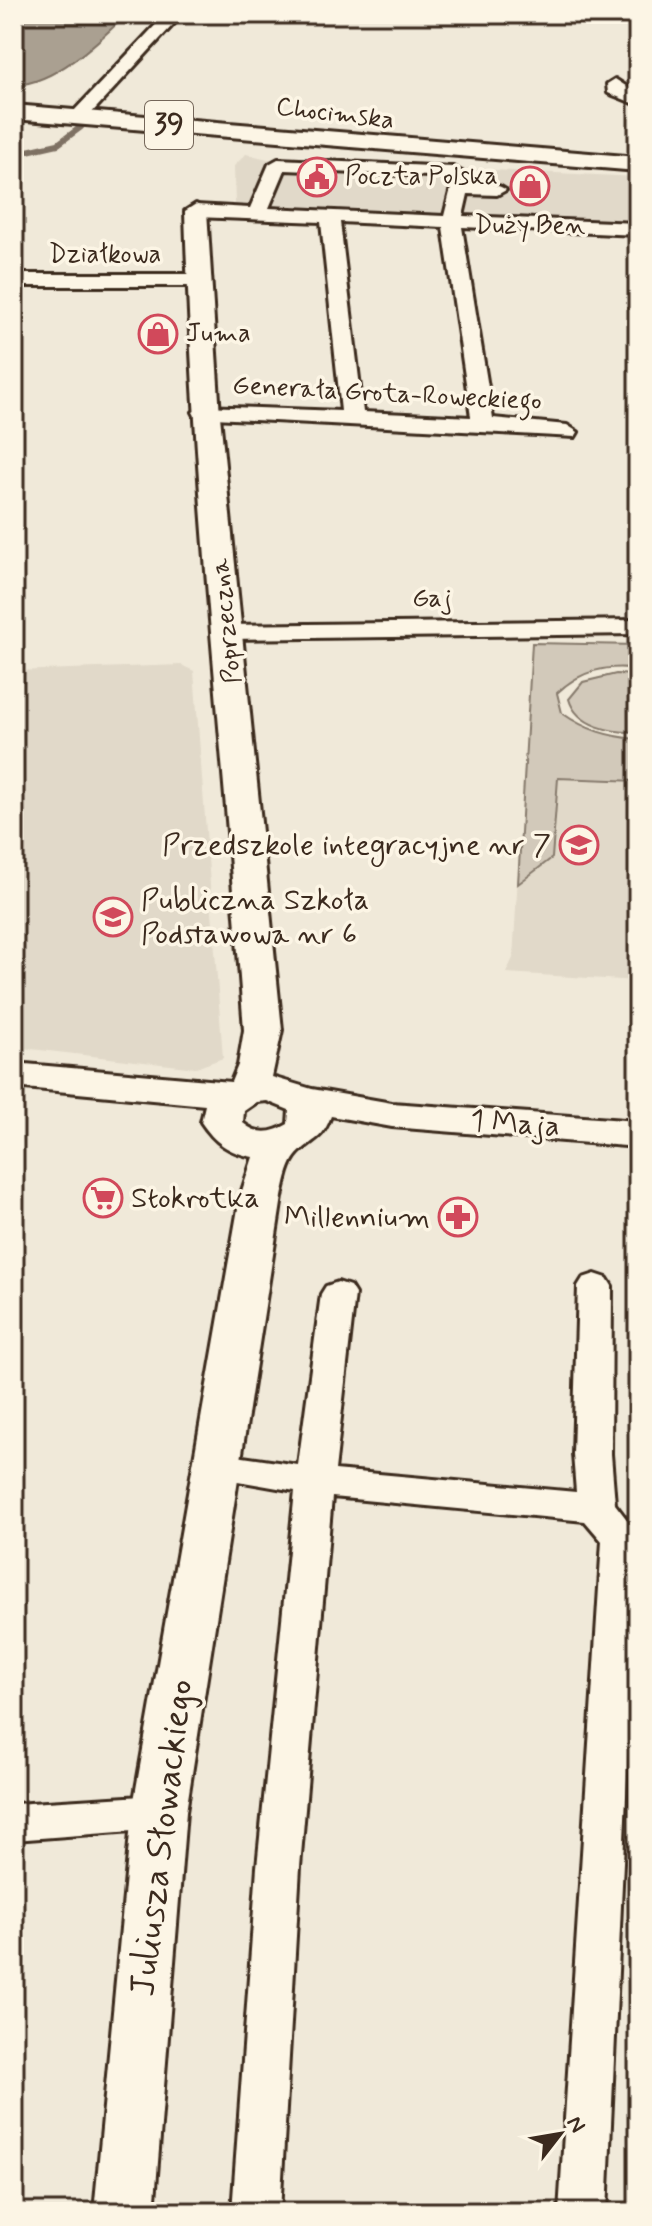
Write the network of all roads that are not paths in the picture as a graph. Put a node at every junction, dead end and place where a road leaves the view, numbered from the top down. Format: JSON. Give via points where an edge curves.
{"nodes":[{"id":1,"x":175,"y":14,"type":"edge"},
{"id":2,"x":615,"y":84,"type":"dead end"},
{"id":3,"x":638,"y":100,"type":"edge"},
{"id":4,"x":14,"y":109,"type":"edge"},
{"id":5,"x":79,"y":116,"type":"junction"},
{"id":6,"x":259,"y":134,"type":"junction"},
{"id":7,"x":638,"y":164,"type":"edge"},
{"id":8,"x":638,"y":170,"type":"edge"},
{"id":9,"x":453,"y":172,"type":"dead end"},
{"id":10,"x":497,"y":190,"type":"dead end"},
{"id":11,"x":196,"y":211,"type":"joint"},
{"id":12,"x":257,"y":214,"type":"junction"},
{"id":13,"x":330,"y":218,"type":"junction"},
{"id":14,"x":452,"y":223,"type":"junction"},
{"id":15,"x":638,"y":229,"type":"edge"},
{"id":16,"x":14,"y":280,"type":"edge"},
{"id":17,"x":197,"y":280,"type":"junction"},
{"id":18,"x":204,"y":412,"type":"junction"},
{"id":19,"x":353,"y":419,"type":"junction"},
{"id":20,"x":483,"y":424,"type":"junction"},
{"id":21,"x":567,"y":432,"type":"dead end"},
{"id":22,"x":638,"y":627,"type":"edge"},
{"id":23,"x":228,"y":632,"type":"junction"},
{"id":24,"x":263,"y":1030,"type":"junction"},
{"id":25,"x":14,"y":1075,"type":"edge"},
{"id":26,"x":237,"y":1111,"type":"junction"},
{"id":27,"x":295,"y":1116,"type":"junction"},
{"id":28,"x":638,"y":1134,"type":"edge"},
{"id":29,"x":261,"y":1197,"type":"junction"},
{"id":30,"x":595,"y":1286,"type":"dead end"},
{"id":31,"x":338,"y":1294,"type":"dead end"},
{"id":32,"x":216,"y":1466,"type":"junction"},
{"id":33,"x":312,"y":1478,"type":"junction"},
{"id":34,"x":596,"y":1508,"type":"junction"},
{"id":35,"x":159,"y":1812,"type":"junction"},
{"id":36,"x":14,"y":1822,"type":"edge"},
{"id":37,"x":124,"y":2212,"type":"edge"},
{"id":38,"x":256,"y":2212,"type":"edge"},
{"id":39,"x":583,"y":2212,"type":"edge"}],
"edges":[{"from":1,"to":5,"type":"street"},
{"from":2,"to":3,"type":"street","via":[[614,89]]},
{"from":4,"to":5,"type":"main road","number":"39"},
{"from":5,"to":6,"type":"main road","number":"39"},
{"from":6,"to":7,"type":"main road","name":"Chocimska","number":"39"},
{"from":6,"to":8,"type":"main road","name":"Chocimska","number":"39","via":[[456,158]]},
{"from":9,"to":12,"type":"street","via":[[278,164]]},
{"from":10,"to":14,"type":"street","via":[[460,188]]},
{"from":11,"to":12,"type":"street"},
{"from":11,"to":17,"type":"street","name":"Poprzeczna"},
{"from":12,"to":13,"type":"street"},
{"from":13,"to":14,"type":"street"},
{"from":13,"to":19,"type":"street"},
{"from":14,"to":15,"type":"street"},
{"from":14,"to":20,"type":"street"},
{"from":16,"to":17,"type":"street","name":"Działkowa"},
{"from":17,"to":18,"type":"street","name":"Poprzeczna"},
{"from":18,"to":19,"type":"street","name":"Generała Grota-Roweckiego"},
{"from":18,"to":23,"type":"street","name":"Poprzeczna"},
{"from":19,"to":20,"type":"street","name":"Generała Grota-Roweckiego"},
{"from":20,"to":21,"type":"street","name":"Generała Grota-Roweckiego"},
{"from":22,"to":23,"type":"street","name":"Gaj"},
{"from":23,"to":24,"type":"street","name":"Poprzeczna"},
{"from":24,"to":26,"type":"street","name":"Poprzeczna","via":[[258,1065]]},
{"from":24,"to":27,"type":"street","name":"Poprzeczna"},
{"from":25,"to":26,"type":"street","via":[[141,1089]]},
{"from":26,"to":27,"type":"street"},
{"from":26,"to":27,"type":"street","via":[[262,1145]]},
{"from":26,"to":29,"type":"street","name":"Juliusza Słowackiego"},
{"from":27,"to":28,"type":"street","name":"1 Maja","via":[[326,1121],[392,1115]]},
{"from":27,"to":29,"type":"street","name":"Juliusza Słowackiego","via":[[271,1161]]},
{"from":29,"to":32,"type":"street","name":"Juliusza Słowackiego"},
{"from":30,"to":34,"type":"street"},
{"from":31,"to":33,"type":"street"},
{"from":32,"to":33,"type":"street"},
{"from":32,"to":35,"type":"street","name":"Juliusza Słowackiego"},
{"from":33,"to":34,"type":"street","via":[[355,1487]]},
{"from":33,"to":38,"type":"street","via":[[268,1991]]},
{"from":34,"to":39,"type":"street","via":[[621,1538]]},
{"from":35,"to":36,"type":"street"},
{"from":35,"to":37,"type":"street","name":"Juliusza Słowackiego"}]}
